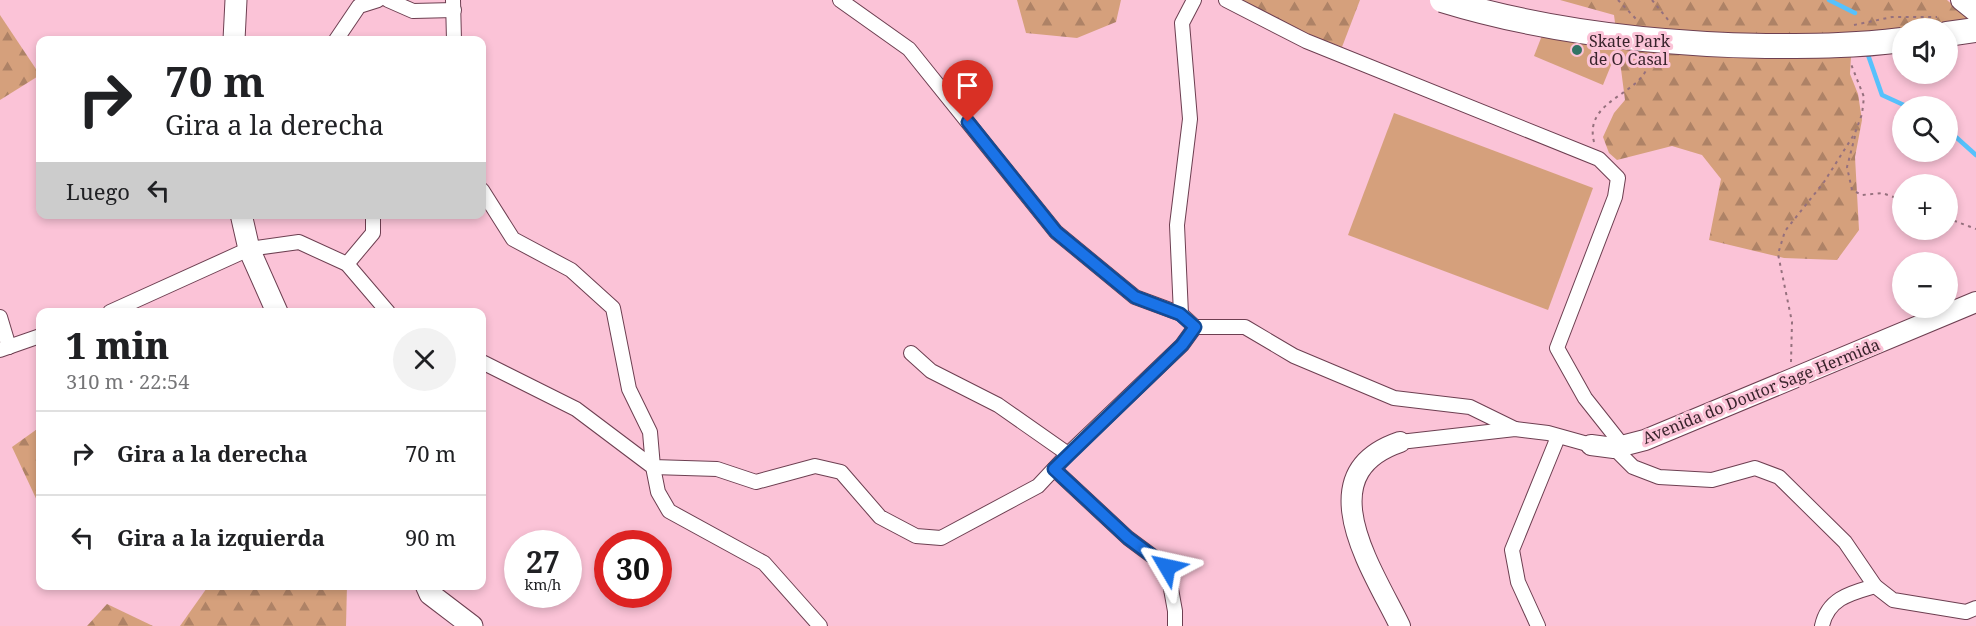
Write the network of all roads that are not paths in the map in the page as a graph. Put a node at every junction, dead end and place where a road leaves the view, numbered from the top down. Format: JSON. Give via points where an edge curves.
{"nodes":[{"id":1,"x":236,"y":0,"type":"edge"},
{"id":2,"x":378,"y":0,"type":"edge"},
{"id":3,"x":388,"y":0,"type":"edge"},
{"id":4,"x":840,"y":0,"type":"edge"},
{"id":5,"x":1194,"y":0,"type":"edge"},
{"id":6,"x":1226,"y":0,"type":"edge"},
{"id":7,"x":1442,"y":0,"type":"edge"},
{"id":8,"x":1960,"y":0,"type":"edge"},
{"id":9,"x":453,"y":5,"type":"edge"},
{"id":10,"x":1976,"y":12,"type":"edge"},
{"id":11,"x":1958,"y":28,"type":"edge"},
{"id":12,"x":1976,"y":30,"type":"edge"},
{"id":13,"x":234,"y":36,"type":"edge"},
{"id":14,"x":339,"y":36,"type":"edge"},
{"id":15,"x":454,"y":36,"type":"edge"},
{"id":16,"x":1892,"y":41,"type":"edge"},
{"id":17,"x":486,"y":196,"type":"edge"},
{"id":18,"x":242,"y":219,"type":"edge"},
{"id":19,"x":373,"y":219,"type":"edge"},
{"id":20,"x":249,"y":249,"type":"junction"},
{"id":21,"x":347,"y":264,"type":"junction"},
{"id":22,"x":1976,"y":302,"type":"edge"},
{"id":23,"x":119,"y":308,"type":"edge"},
{"id":24,"x":275,"y":308,"type":"edge"},
{"id":25,"x":385,"y":308,"type":"edge"},
{"id":26,"x":1180,"y":314,"type":"junction"},
{"id":27,"x":0,"y":317,"type":"edge"},
{"id":28,"x":1195,"y":327,"type":"junction"},
{"id":29,"x":36,"y":337,"type":"edge"},
{"id":30,"x":4,"y":348,"type":"edge"},
{"id":31,"x":911,"y":353,"type":"dead end"},
{"id":32,"x":486,"y":364,"type":"edge"},
{"id":33,"x":1515,"y":429,"type":"junction"},
{"id":34,"x":1558,"y":437,"type":"junction"},
{"id":35,"x":1400,"y":442,"type":"joint"},
{"id":36,"x":1591,"y":446,"type":"joint"},
{"id":37,"x":1618,"y":447,"type":"junction"},
{"id":38,"x":1068,"y":454,"type":"junction"},
{"id":39,"x":653,"y":467,"type":"junction"},
{"id":40,"x":1054,"y":469,"type":"junction"},
{"id":41,"x":1875,"y":586,"type":"junction"},
{"id":42,"x":428,"y":590,"type":"edge"},
{"id":43,"x":1976,"y":608,"type":"edge"},
{"id":44,"x":472,"y":626,"type":"edge"},
{"id":45,"x":820,"y":626,"type":"edge"},
{"id":46,"x":1175,"y":626,"type":"edge"},
{"id":47,"x":1400,"y":626,"type":"edge"},
{"id":48,"x":1538,"y":626,"type":"edge"},
{"id":49,"x":1822,"y":626,"type":"edge"}],
"edges":[{"from":1,"to":13,"type":"main road"},
{"from":2,"to":14,"type":"street","via":[[358,6]]},
{"from":3,"to":9,"type":"street","via":[[413,11]]},
{"from":4,"to":26,"type":"street","via":[[909,49],[1056,232],[1135,297]]},
{"from":5,"to":26,"type":"street","via":[[1182,23],[1190,119],[1178,225]]},
{"from":6,"to":37,"type":"street","via":[[1306,40],[1599,159],[1618,178],[1615,197],[1557,348]]},
{"from":7,"to":16,"type":"highway","bridge":true,"via":[[1512,19],[1664,42],[1817,46]]},
{"from":8,"to":10,"type":"street"},
{"from":9,"to":15,"type":"street"},
{"from":11,"to":12,"type":"highway"},
{"from":17,"to":39,"type":"street","via":[[513,239],[571,270],[614,308],[629,389],[650,432]]},
{"from":18,"to":20,"type":"main road"},
{"from":19,"to":21,"type":"street","via":[[373,233]]},
{"from":20,"to":21,"type":"street","via":[[299,242]]},
{"from":20,"to":23,"type":"street"},
{"from":20,"to":24,"type":"main road"},
{"from":21,"to":25,"type":"street"},
{"from":22,"to":37,"type":"street","name":"Avenida do Doutor Sage Hermida","via":[[1645,440]]},
{"from":26,"to":28,"type":"street"},
{"from":27,"to":30,"type":"street"},
{"from":28,"to":33,"type":"street","via":[[1245,327],[1294,356],[1394,398],[1470,407]]},
{"from":28,"to":38,"type":"street","via":[[1182,345]]},
{"from":29,"to":30,"type":"street"},
{"from":31,"to":38,"type":"street","via":[[931,371],[998,405]]},
{"from":32,"to":39,"type":"street","via":[[576,409]]},
{"from":33,"to":34,"type":"street","name":"Avenida do Doutor Sage Hermida"},
{"from":33,"to":35,"type":"street","name":"Avenida do Doutor Sage Hermida"},
{"from":34,"to":36,"type":"street","name":"Avenida do Doutor Sage Hermida"},
{"from":34,"to":48,"type":"street","via":[[1512,550],[1518,582]]},
{"from":35,"to":47,"type":"street","name":"Avenida do Doutor Sage Hermida","via":[[1373,457],[1362,469],[1352,488],[1350,506],[1361,547]]},
{"from":36,"to":37,"type":"street","name":"Avenida do Doutor Sage Hermida"},
{"from":37,"to":41,"type":"street","via":[[1634,467],[1659,477],[1712,480],[1755,468],[1779,477],[1845,542]]},
{"from":38,"to":40,"type":"street"},
{"from":39,"to":40,"type":"street","via":[[717,469],[756,482],[816,466],[841,472],[880,517],[916,536],[941,538],[1038,486]]},
{"from":39,"to":45,"type":"street","via":[[658,492],[669,511],[764,563]]},
{"from":40,"to":46,"type":"street","via":[[1128,538],[1167,567],[1176,611]]},
{"from":41,"to":43,"type":"street","via":[[1893,600],[1966,612]]},
{"from":41,"to":49,"type":"street","via":[[1839,597],[1824,615]]},
{"from":42,"to":44,"type":"main road"}]}
